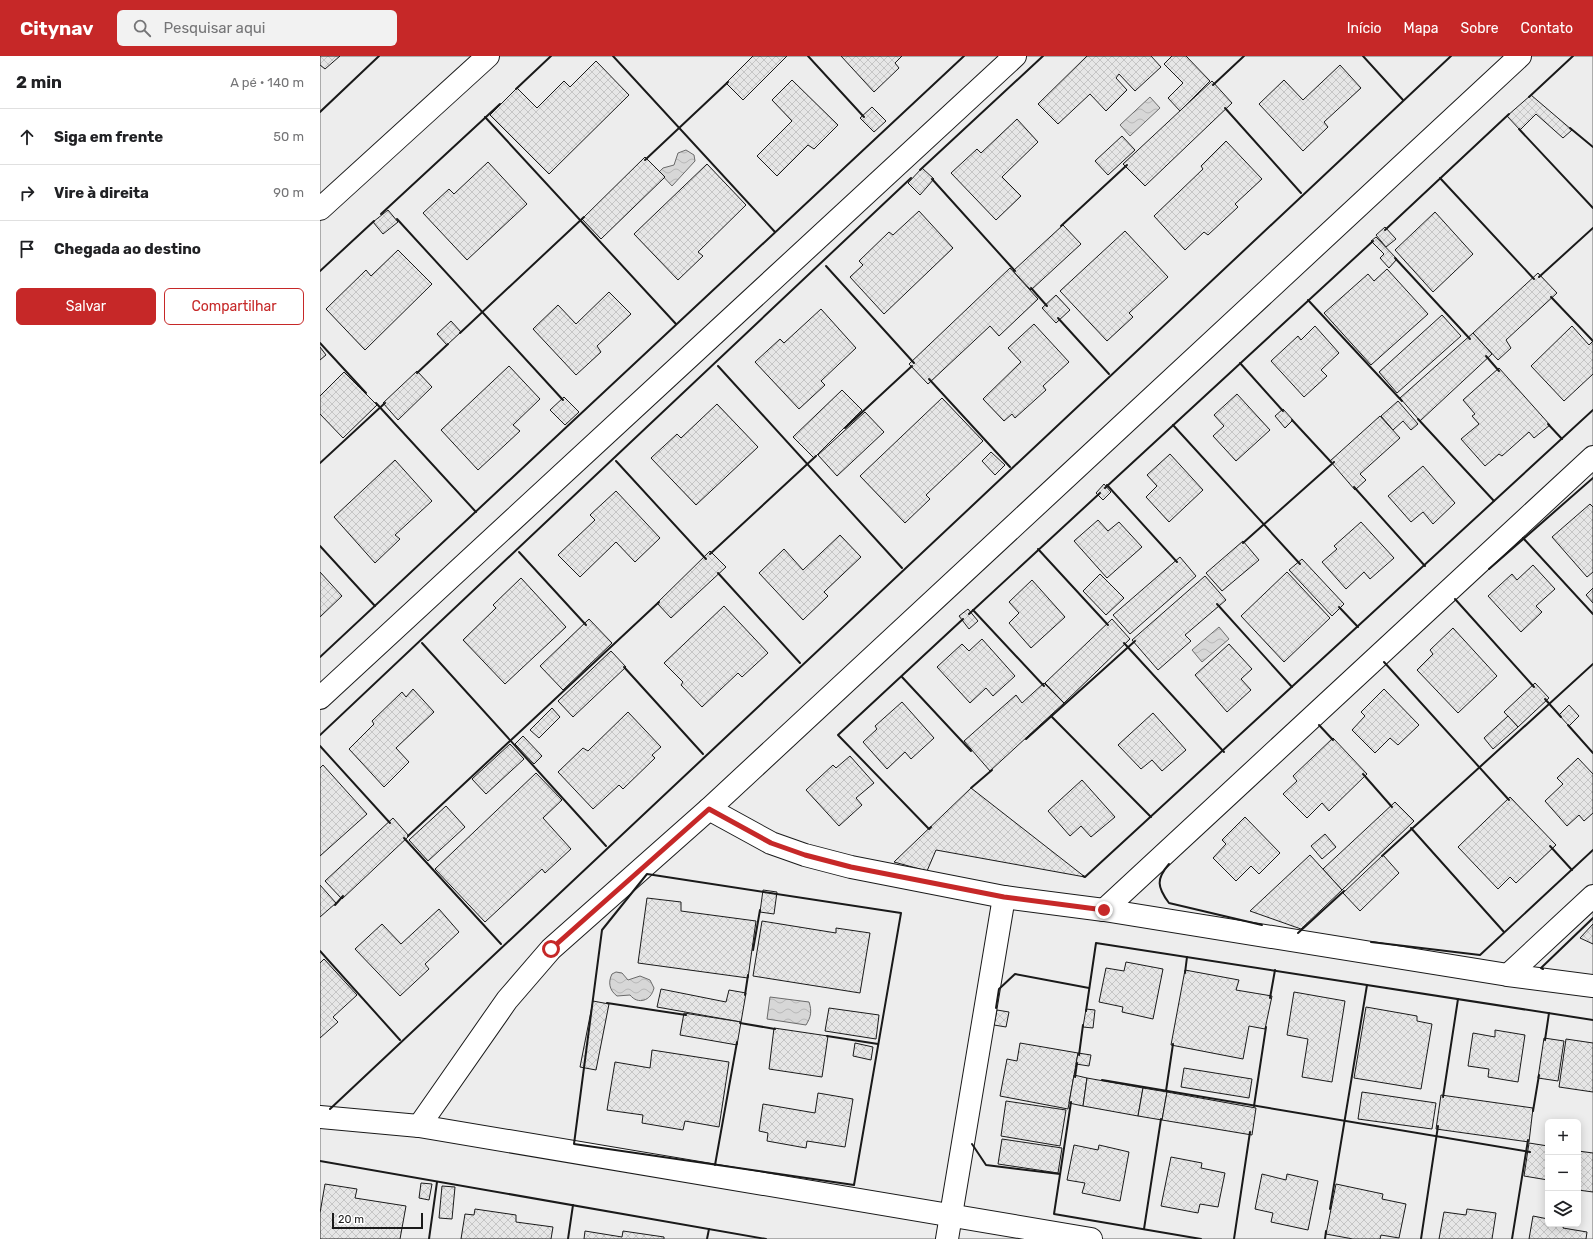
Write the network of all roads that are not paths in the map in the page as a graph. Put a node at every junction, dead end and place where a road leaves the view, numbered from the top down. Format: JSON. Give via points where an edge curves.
{"nodes":[{"id":1,"x":488,"y":56,"type":"edge"},
{"id":2,"x":1015,"y":56,"type":"edge"},
{"id":3,"x":1520,"y":56,"type":"edge"},
{"id":4,"x":320,"y":209,"type":"edge"},
{"id":5,"x":1593,"y":458,"type":"edge"},
{"id":6,"x":320,"y":698,"type":"edge"},
{"id":7,"x":709,"y":809,"type":"junction"},
{"id":8,"x":1593,"y":896,"type":"edge"},
{"id":9,"x":1004,"y":897,"type":"junction"},
{"id":10,"x":1104,"y":910,"type":"junction"},
{"id":11,"x":1508,"y":975,"type":"junction"},
{"id":12,"x":1593,"y":986,"type":"edge"},
{"id":13,"x":320,"y":1117,"type":"edge"},
{"id":14,"x":419,"y":1126,"type":"junction"},
{"id":15,"x":950,"y":1216,"type":"junction"},
{"id":16,"x":947,"y":1239,"type":"edge"},
{"id":17,"x":1091,"y":1239,"type":"edge"}],
"edges":[{"from":1,"to":4,"type":"street"},
{"from":2,"to":6,"type":"street"},
{"from":3,"to":7,"type":"street"},
{"from":5,"to":10,"type":"street"},
{"from":7,"to":9,"type":"street","via":[[771,843],[805,855],[851,867]]},
{"from":7,"to":14,"type":"street","via":[[551,949],[508,1000]]},
{"from":8,"to":11,"type":"street"},
{"from":9,"to":10,"type":"street"},
{"from":9,"to":15,"type":"street"},
{"from":10,"to":11,"type":"street"},
{"from":11,"to":12,"type":"street"},
{"from":13,"to":14,"type":"street"},
{"from":14,"to":15,"type":"street"},
{"from":15,"to":16,"type":"street"},
{"from":15,"to":17,"type":"street"}]}
